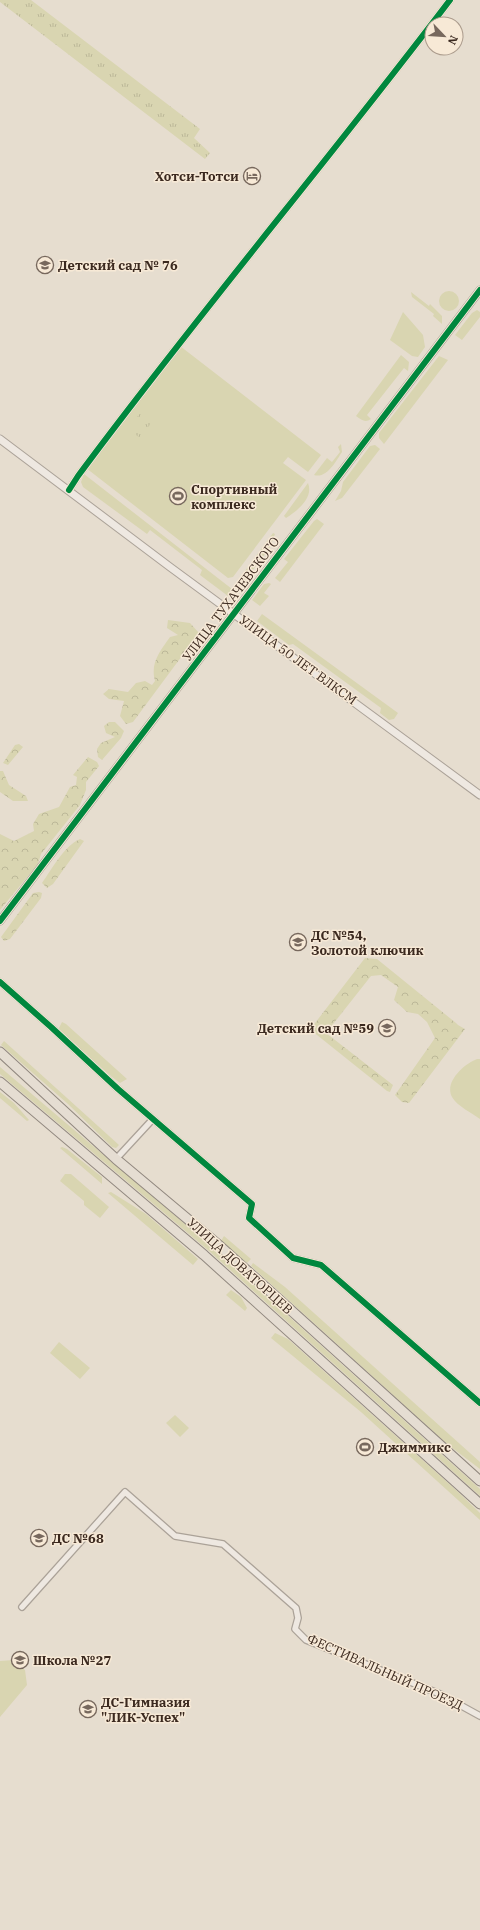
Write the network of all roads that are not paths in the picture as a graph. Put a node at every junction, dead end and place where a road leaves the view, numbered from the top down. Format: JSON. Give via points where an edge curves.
{"nodes":[{"id":1,"x":450,"y":0,"type":"edge"},
{"id":2,"x":480,"y":290,"type":"edge"},
{"id":3,"x":0,"y":439,"type":"edge"},
{"id":4,"x":69,"y":490,"type":"junction"},
{"id":5,"x":234,"y":614,"type":"junction"},
{"id":6,"x":480,"y":795,"type":"edge"},
{"id":7,"x":0,"y":921,"type":"edge"},
{"id":8,"x":0,"y":982,"type":"edge"},
{"id":9,"x":0,"y":1052,"type":"edge"},
{"id":10,"x":0,"y":1082,"type":"edge"},
{"id":11,"x":152,"y":1120,"type":"junction"},
{"id":12,"x":116,"y":1159,"type":"junction"},
{"id":13,"x":480,"y":1403,"type":"edge"},
{"id":14,"x":480,"y":1482,"type":"edge"},
{"id":15,"x":480,"y":1504,"type":"edge"},
{"id":16,"x":22,"y":1607,"type":"dead end"},
{"id":17,"x":480,"y":1716,"type":"edge"}],
"edges":[{"from":1,"to":4,"type":"street","via":[[385,86],[175,348]]},
{"from":2,"to":5,"type":"street","name":"УЛИЦА ТУХАЧЕВСКОГО"},
{"from":3,"to":4,"type":"street","name":"УЛИЦА 50 ЛЕТ ВЛКСМ"},
{"from":4,"to":5,"type":"street","name":"УЛИЦА 50 ЛЕТ ВЛКСМ"},
{"from":5,"to":6,"type":"street","name":"УЛИЦА 50 ЛЕТ ВЛКСМ"},
{"from":5,"to":7,"type":"street","name":"УЛИЦА ТУХАЧЕВСКОГО"},
{"from":8,"to":11,"type":"street"},
{"from":9,"to":12,"type":"main road","name":"УЛИЦА ДОВАТОРЦЕВ"},
{"from":10,"to":15,"type":"main road","name":"УЛИЦА ДОВАТОРЦЕВ","via":[[209,1259]]},
{"from":11,"to":12,"type":"street"},
{"from":11,"to":13,"type":"street","via":[[252,1204],[249,1218],[293,1258],[321,1265]]},
{"from":12,"to":14,"type":"main road","name":"УЛИЦА ДОВАТОРЦЕВ","via":[[221,1247]]},
{"from":16,"to":17,"type":"street","name":"ФЕСТИВАЛЬНЫЙ ПРОЕЗД","via":[[125,1492],[175,1536],[224,1544],[296,1608],[298,1618],[295,1629],[306,1640],[440,1694]]}]}
